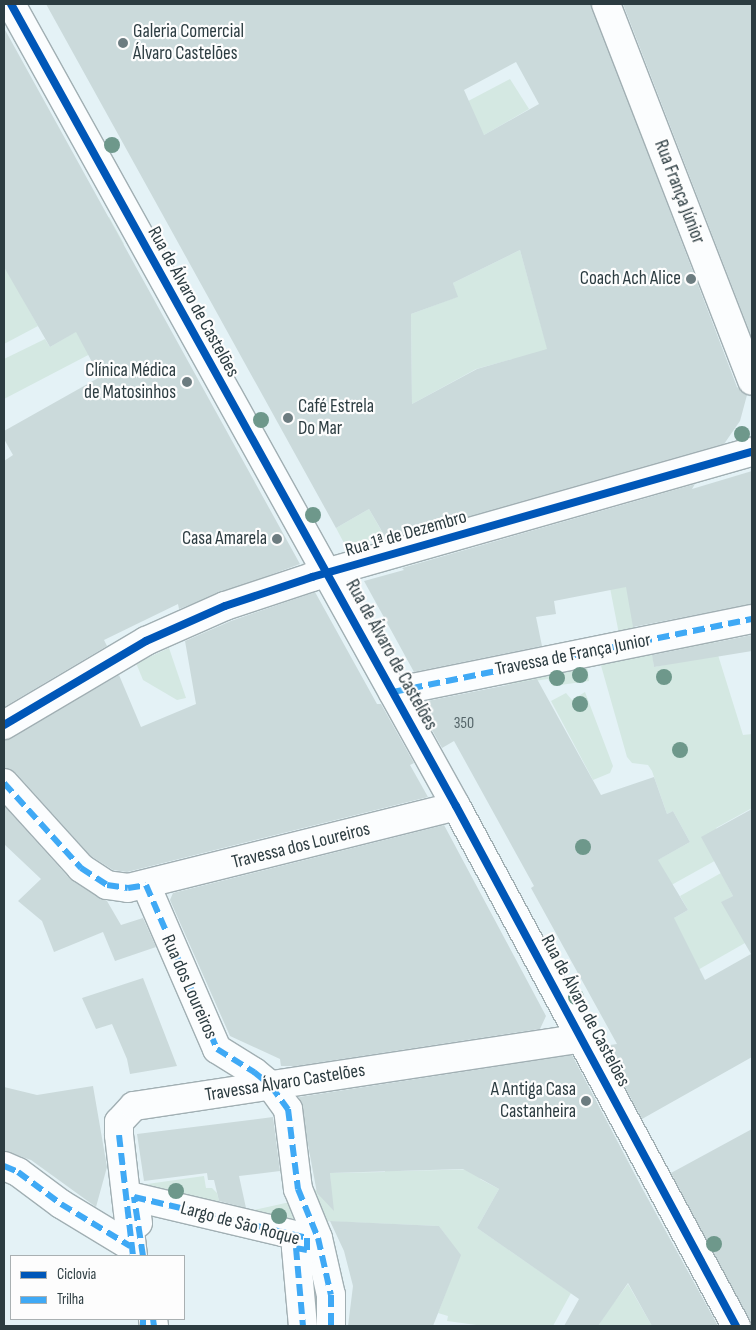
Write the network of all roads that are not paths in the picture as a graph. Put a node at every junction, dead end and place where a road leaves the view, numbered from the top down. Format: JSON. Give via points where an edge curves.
{"nodes":[{"id":1,"x":11,"y":4,"type":"edge"},
{"id":2,"x":606,"y":4,"type":"edge"},
{"id":3,"x":752,"y":381,"type":"edge"},
{"id":4,"x":752,"y":452,"type":"edge"},
{"id":5,"x":325,"y":574,"type":"junction"},
{"id":6,"x":752,"y":618,"type":"edge"},
{"id":7,"x":393,"y":692,"type":"junction"},
{"id":8,"x":4,"y":725,"type":"edge"},
{"id":9,"x":4,"y":783,"type":"edge"},
{"id":10,"x":456,"y":806,"type":"junction"},
{"id":11,"x":146,"y":885,"type":"junction"},
{"id":12,"x":582,"y":1038,"type":"junction"},
{"id":13,"x":271,"y":1086,"type":"junction"},
{"id":14,"x":4,"y":1166,"type":"edge"},
{"id":15,"x":135,"y":1253,"type":"edge"},
{"id":16,"x":303,"y":1326,"type":"edge"},
{"id":17,"x":331,"y":1326,"type":"edge"},
{"id":18,"x":736,"y":1326,"type":"edge"}],
"edges":[{"from":1,"to":5,"type":"street","name":"Rua de Álvaro de Castelões"},
{"from":2,"to":3,"type":"street","name":"Rua França Júnior"},
{"from":4,"to":5,"type":"street","name":"Rua 1ª de Dezembro"},
{"from":5,"to":7,"type":"street","name":"Rua de Álvaro de Castelões"},
{"from":5,"to":8,"type":"street","name":"Rua 1ª de Dezembro","via":[[225,606],[146,642]]},
{"from":6,"to":7,"type":"street","name":"Travessa de França Junior"},
{"from":7,"to":10,"type":"street","name":"Rua de Álvaro de Castelões"},
{"from":9,"to":11,"type":"street","via":[[82,868],[106,885],[128,888]]},
{"from":10,"to":11,"type":"street","name":"Travessa dos Loureiros"},
{"from":10,"to":12,"type":"street","name":"Rua de Álvaro de Castelões"},
{"from":11,"to":13,"type":"street","name":"Rua dos Loureiros","via":[[217,1049]]},
{"from":12,"to":13,"type":"street","name":"Travessa Álvaro Castelões"},
{"from":12,"to":18,"type":"street","name":"Rua de Álvaro de Castelões"},
{"from":13,"to":15,"type":"street","name":"Travessa Álvaro Castelões","via":[[134,1106],[126,1112],[119,1122],[119,1135]]},
{"from":13,"to":17,"type":"street","name":"Rua dos Loureiros","via":[[288,1109],[298,1189],[318,1238],[331,1295]]},
{"from":14,"to":15,"type":"street","via":[[27,1177],[61,1204]]},
{"from":15,"to":16,"type":"street","name":"Largo de São Roque","via":[[134,1197],[307,1238],[307,1250],[296,1248]]}]}
